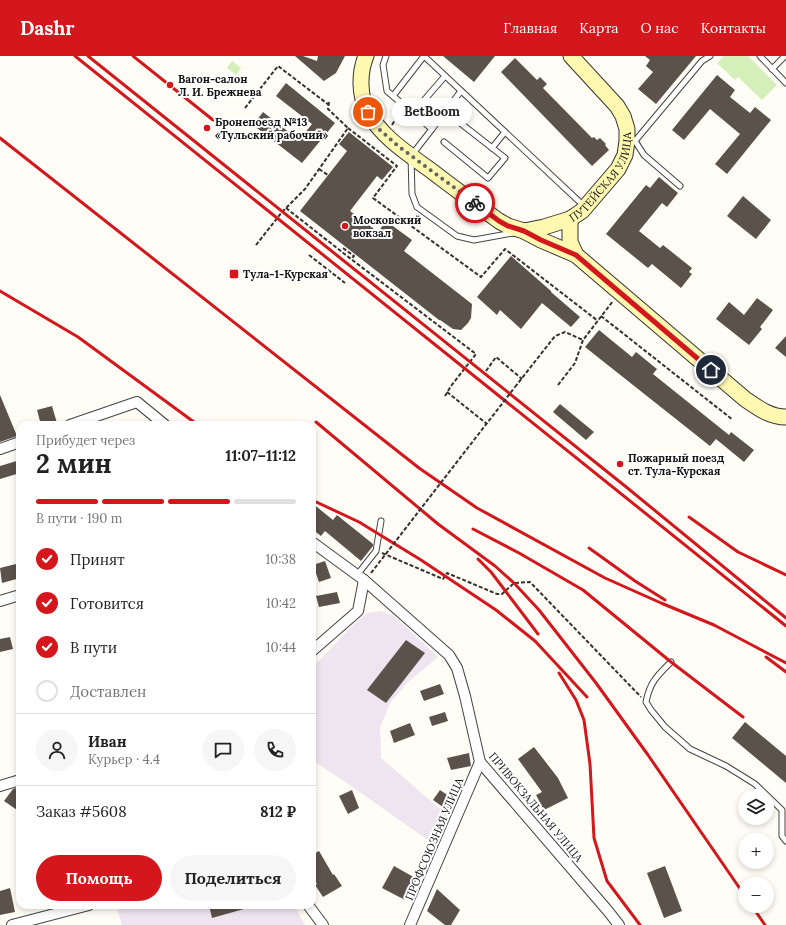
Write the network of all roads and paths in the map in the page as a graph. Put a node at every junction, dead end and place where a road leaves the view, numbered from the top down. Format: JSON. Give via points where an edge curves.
{"nodes":[{"id":1,"x":366,"y":56,"type":"edge"},
{"id":2,"x":386,"y":56,"type":"edge"},
{"id":3,"x":424,"y":56,"type":"edge"},
{"id":4,"x":710,"y":56,"type":"edge"},
{"id":5,"x":760,"y":56,"type":"edge"},
{"id":6,"x":785,"y":56,"type":"edge"},
{"id":7,"x":576,"y":58,"type":"edge"},
{"id":8,"x":772,"y":69,"type":"junction"},
{"id":9,"x":445,"y":76,"type":"junction"},
{"id":10,"x":786,"y":83,"type":"edge"},
{"id":11,"x":461,"y":91,"type":"junction"},
{"id":12,"x":393,"y":96,"type":"junction"},
{"id":13,"x":245,"y":108,"type":"dead end"},
{"id":14,"x":413,"y":113,"type":"junction"},
{"id":15,"x":459,"y":122,"type":"dead end"},
{"id":16,"x":432,"y":129,"type":"junction"},
{"id":17,"x":505,"y":132,"type":"junction"},
{"id":18,"x":631,"y":141,"type":"junction"},
{"id":19,"x":444,"y":142,"type":"dead end"},
{"id":20,"x":492,"y":148,"type":"junction"},
{"id":21,"x":411,"y":156,"type":"junction"},
{"id":22,"x":319,"y":169,"type":"junction"},
{"id":23,"x":328,"y":175,"type":"dead end"},
{"id":24,"x":680,"y":186,"type":"dead end"},
{"id":25,"x":585,"y":207,"type":"junction"},
{"id":26,"x":286,"y":208,"type":"junction"},
{"id":27,"x":570,"y":219,"type":"junction"},
{"id":28,"x":524,"y":231,"type":"junction"},
{"id":29,"x":256,"y":245,"type":"dead end"},
{"id":30,"x":343,"y":248,"type":"dead end"},
{"id":31,"x":309,"y":255,"type":"dead end"},
{"id":32,"x":576,"y":255,"type":"junction"},
{"id":33,"x":351,"y":259,"type":"junction"},
{"id":34,"x":345,"y":283,"type":"dead end"},
{"id":35,"x":620,"y":292,"type":"junction"},
{"id":36,"x":601,"y":316,"type":"junction"},
{"id":37,"x":583,"y":340,"type":"junction"},
{"id":38,"x":486,"y":371,"type":"dead end"},
{"id":39,"x":522,"y":378,"type":"junction"},
{"id":40,"x":558,"y":385,"type":"dead end"},
{"id":41,"x":447,"y":392,"type":"junction"},
{"id":42,"x":445,"y":396,"type":"dead end"},
{"id":43,"x":786,"y":417,"type":"edge"},
{"id":44,"x":733,"y":420,"type":"dead end"},
{"id":45,"x":82,"y":421,"type":"edge"},
{"id":46,"x":160,"y":421,"type":"edge"},
{"id":47,"x":487,"y":424,"type":"junction"},
{"id":48,"x":16,"y":443,"type":"edge"},
{"id":49,"x":0,"y":449,"type":"edge"},
{"id":50,"x":381,"y":521,"type":"dead end"},
{"id":51,"x":316,"y":545,"type":"edge"},
{"id":52,"x":376,"y":551,"type":"junction"},
{"id":53,"x":364,"y":576,"type":"junction"},
{"id":54,"x":16,"y":596,"type":"edge"},
{"id":55,"x":0,"y":601,"type":"edge"},
{"id":56,"x":316,"y":648,"type":"edge"},
{"id":57,"x":671,"y":662,"type":"dead end"},
{"id":58,"x":646,"y":702,"type":"junction"},
{"id":59,"x":480,"y":762,"type":"junction"},
{"id":60,"x":16,"y":781,"type":"edge"},
{"id":61,"x":0,"y":786,"type":"edge"},
{"id":62,"x":786,"y":841,"type":"edge"},
{"id":63,"x":74,"y":909,"type":"edge"},
{"id":64,"x":311,"y":909,"type":"edge"},
{"id":65,"x":12,"y":925,"type":"edge"},
{"id":66,"x":323,"y":925,"type":"edge"},
{"id":67,"x":410,"y":925,"type":"edge"},
{"id":68,"x":619,"y":925,"type":"edge"}],
"edges":[{"from":1,"to":21,"type":"street","via":[[361,80],[362,98],[368,112],[380,130]]},
{"from":2,"to":12,"type":"lane","via":[[383,65],[387,91]]},
{"from":3,"to":9,"type":"lane"},
{"from":3,"to":12,"type":"lane"},
{"from":4,"to":18,"type":"lane","via":[[702,61]]},
{"from":5,"to":8,"type":"lane"},
{"from":6,"to":8,"type":"lane"},
{"from":7,"to":18,"type":"street","name":"ПУТЕЙСКАЯ УЛИЦА","via":[[617,106]]},
{"from":8,"to":10,"type":"lane"},
{"from":9,"to":11,"type":"lane"},
{"from":9,"to":14,"type":"lane"},
{"from":11,"to":16,"type":"lane"},
{"from":11,"to":17,"type":"lane"},
{"from":12,"to":14,"type":"lane"},
{"from":13,"to":22,"type":"path","via":[[278,66],[329,103],[328,109],[348,128]]},
{"from":14,"to":16,"type":"lane"},
{"from":15,"to":20,"type":"lane"},
{"from":16,"to":21,"type":"lane"},
{"from":17,"to":20,"type":"lane"},
{"from":17,"to":25,"type":"lane"},
{"from":18,"to":24,"type":"lane","via":[[644,156]]},
{"from":18,"to":25,"type":"street","name":"ПУТЕЙСКАЯ УЛИЦА","via":[[618,169]]},
{"from":19,"to":20,"type":"lane","via":[[488,178],[505,158]]},
{"from":21,"to":28,"type":"street","via":[[499,221]]},
{"from":21,"to":28,"type":"lane","via":[[412,194],[417,207],[457,236],[474,240]]},
{"from":22,"to":23,"type":"path"},
{"from":22,"to":26,"type":"path","via":[[305,189]]},
{"from":25,"to":27,"type":"street","name":"ПУТЕЙСКАЯ УЛИЦА"},
{"from":26,"to":29,"type":"path"},
{"from":26,"to":33,"type":"path"},
{"from":27,"to":28,"type":"street","name":"ПУТЕЙСКАЯ УЛИЦА"},
{"from":27,"to":32,"type":"street","via":[[570,242]]},
{"from":28,"to":32,"type":"street"},
{"from":30,"to":33,"type":"path","via":[[354,256]]},
{"from":31,"to":34,"type":"path"},
{"from":32,"to":35,"type":"street"},
{"from":33,"to":41,"type":"path","via":[[476,354]]},
{"from":35,"to":36,"type":"path"},
{"from":35,"to":43,"type":"street","via":[[745,399],[762,411]]},
{"from":36,"to":37,"type":"path"},
{"from":36,"to":44,"type":"path"},
{"from":37,"to":39,"type":"path","via":[[565,332],[555,336]]},
{"from":37,"to":40,"type":"path","via":[[575,362]]},
{"from":38,"to":39,"type":"path","via":[[496,357]]},
{"from":39,"to":47,"type":"path","bridge":true},
{"from":41,"to":42,"type":"path"},
{"from":41,"to":47,"type":"path"},
{"from":45,"to":46,"type":"street","via":[[137,402]]},
{"from":47,"to":53,"type":"path","bridge":true},
{"from":48,"to":49,"type":"street"},
{"from":50,"to":52,"type":"lane"},
{"from":51,"to":53,"type":"street","name":"ПРИВОКЗАЛЬНАЯ УЛИЦА"},
{"from":52,"to":53,"type":"lane"},
{"from":52,"to":58,"type":"path","via":[[443,579],[447,572],[497,594],[502,594],[514,583],[530,582]]},
{"from":53,"to":56,"type":"street","via":[[358,611]]},
{"from":53,"to":59,"type":"street","name":"ПРИВОКЗАЛЬНАЯ УЛИЦА","via":[[449,655],[457,668]]},
{"from":54,"to":55,"type":"street"},
{"from":57,"to":58,"type":"lane","via":[[655,678]]},
{"from":58,"to":62,"type":"lane","via":[[665,727],[690,749],[726,766],[755,784],[782,810],[782,836]]},
{"from":59,"to":67,"type":"street","name":"ПРОФСОЮЗНАЯ УЛИЦА"},
{"from":59,"to":68,"type":"street","name":"ПРИВОКЗАЛЬНАЯ УЛИЦА"},
{"from":60,"to":61,"type":"street"},
{"from":63,"to":65,"type":"street"},
{"from":64,"to":66,"type":"street"}]}
